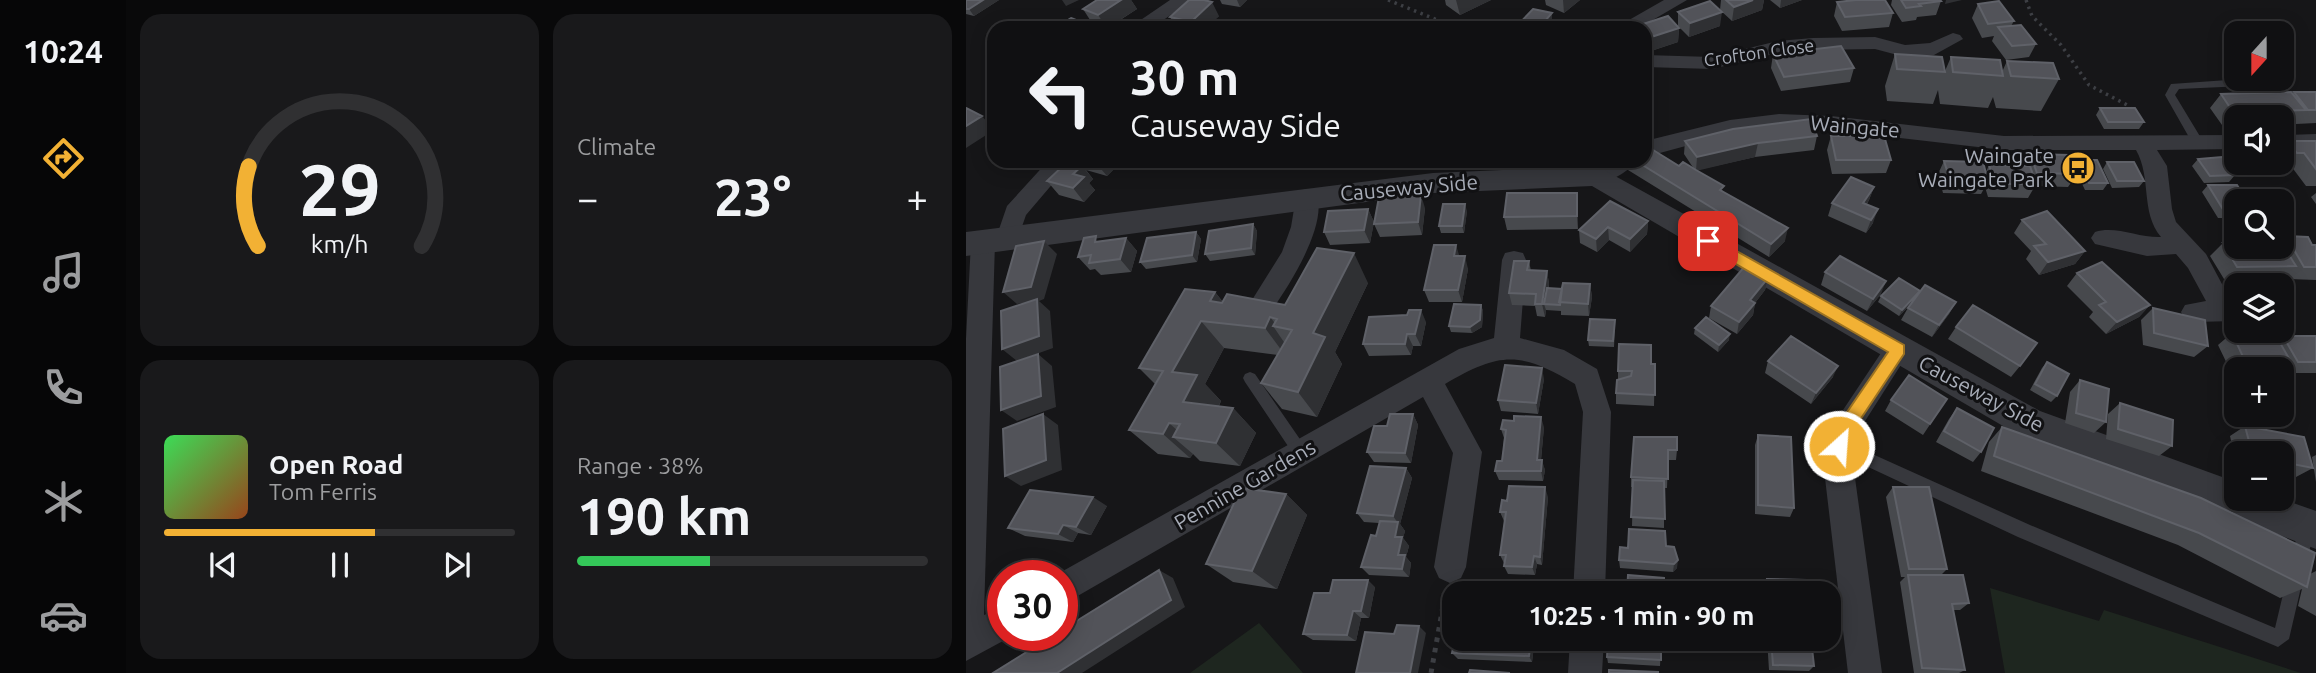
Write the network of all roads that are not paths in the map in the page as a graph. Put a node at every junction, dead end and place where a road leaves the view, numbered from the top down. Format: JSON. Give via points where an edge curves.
{"nodes":[{"id":1,"x":1183,"y":0,"type":"edge"},
{"id":2,"x":1671,"y":1,"type":"edge"},
{"id":3,"x":1150,"y":21,"type":"edge"},
{"id":4,"x":1637,"y":21,"type":"edge"},
{"id":5,"x":1953,"y":39,"type":"dead end"},
{"id":6,"x":1652,"y":61,"type":"edge"},
{"id":7,"x":2224,"y":84,"type":"edge"},
{"id":8,"x":2316,"y":141,"type":"edge"},
{"id":9,"x":2224,"y":142,"type":"edge"},
{"id":10,"x":2294,"y":142,"type":"edge"},
{"id":11,"x":2198,"y":143,"type":"junction"},
{"id":12,"x":2147,"y":144,"type":"junction"},
{"id":13,"x":1652,"y":147,"type":"edge"},
{"id":14,"x":1054,"y":168,"type":"edge"},
{"id":15,"x":1610,"y":169,"type":"edge"},
{"id":16,"x":1307,"y":197,"type":"junction"},
{"id":17,"x":2103,"y":238,"type":"dead end"},
{"id":18,"x":986,"y":241,"type":"edge"},
{"id":19,"x":2180,"y":244,"type":"junction"},
{"id":20,"x":1514,"y":260,"type":"edge"},
{"id":21,"x":1265,"y":300,"type":"edge"},
{"id":22,"x":2224,"y":302,"type":"edge"},
{"id":23,"x":2224,"y":311,"type":"edge"},
{"id":24,"x":2194,"y":312,"type":"dead end"},
{"id":25,"x":1506,"y":346,"type":"junction"},
{"id":26,"x":1898,"y":349,"type":"junction"},
{"id":27,"x":1250,"y":378,"type":"dead end"},
{"id":28,"x":1429,"y":381,"type":"junction"},
{"id":29,"x":1839,"y":446,"type":"junction"},
{"id":30,"x":1301,"y":453,"type":"junction"},
{"id":31,"x":2311,"y":527,"type":"edge"},
{"id":32,"x":1450,"y":567,"type":"road end"},
{"id":33,"x":1078,"y":580,"type":"edge"},
{"id":34,"x":1590,"y":581,"type":"edge"},
{"id":35,"x":987,"y":632,"type":"edge"},
{"id":36,"x":966,"y":644,"type":"edge"},
{"id":37,"x":1587,"y":651,"type":"edge"},
{"id":38,"x":1586,"y":673,"type":"edge"},
{"id":39,"x":1865,"y":673,"type":"edge"}],
"edges":[{"from":1,"to":3,"type":"street"},
{"from":2,"to":4,"type":"street"},
{"from":5,"to":6,"type":"street","name":"Crofton Close","via":[[1934,49],[1905,51],[1875,43],[1813,44],[1778,47],[1712,63]]},
{"from":7,"to":11,"type":"lane","via":[[2175,86],[2169,95]]},
{"from":8,"to":10,"type":"street"},
{"from":9,"to":11,"type":"street","name":"Waingate"},
{"from":11,"to":12,"type":"street","name":"Waingate"},
{"from":12,"to":13,"type":"street","name":"Waingate","via":[[2004,143],[1779,121],[1730,127]]},
{"from":12,"to":19,"type":"street","via":[[2156,166],[2160,209]]},
{"from":14,"to":18,"type":"street"},
{"from":15,"to":16,"type":"street","name":"Causeway Side"},
{"from":15,"to":26,"type":"street","name":"Causeway Side"},
{"from":16,"to":18,"type":"street","name":"Causeway Side"},
{"from":16,"to":21,"type":"street","via":[[1305,228],[1287,270]]},
{"from":17,"to":19,"type":"street","via":[[2147,247]]},
{"from":18,"to":36,"type":"street"},
{"from":19,"to":22,"type":"street"},
{"from":20,"to":25,"type":"street"},
{"from":23,"to":24,"type":"street"},
{"from":25,"to":28,"type":"street","name":"Pennine Gardens","via":[[1468,357]]},
{"from":25,"to":34,"type":"street","name":"Pennine Gardens","via":[[1555,358],[1587,377],[1597,412]]},
{"from":26,"to":29,"type":"street","via":[[1839,437]]},
{"from":26,"to":31,"type":"street","name":"Causeway Side","via":[[2028,422]]},
{"from":27,"to":30,"type":"lane"},
{"from":28,"to":30,"type":"street","name":"Pennine Gardens"},
{"from":28,"to":32,"type":"street","via":[[1468,452]]},
{"from":29,"to":31,"type":"lane","via":[[2024,531],[2278,638]]},
{"from":29,"to":39,"type":"street"},
{"from":30,"to":33,"type":"street","name":"Pennine Gardens"},
{"from":35,"to":36,"type":"street"},
{"from":37,"to":38,"type":"street"}]}
